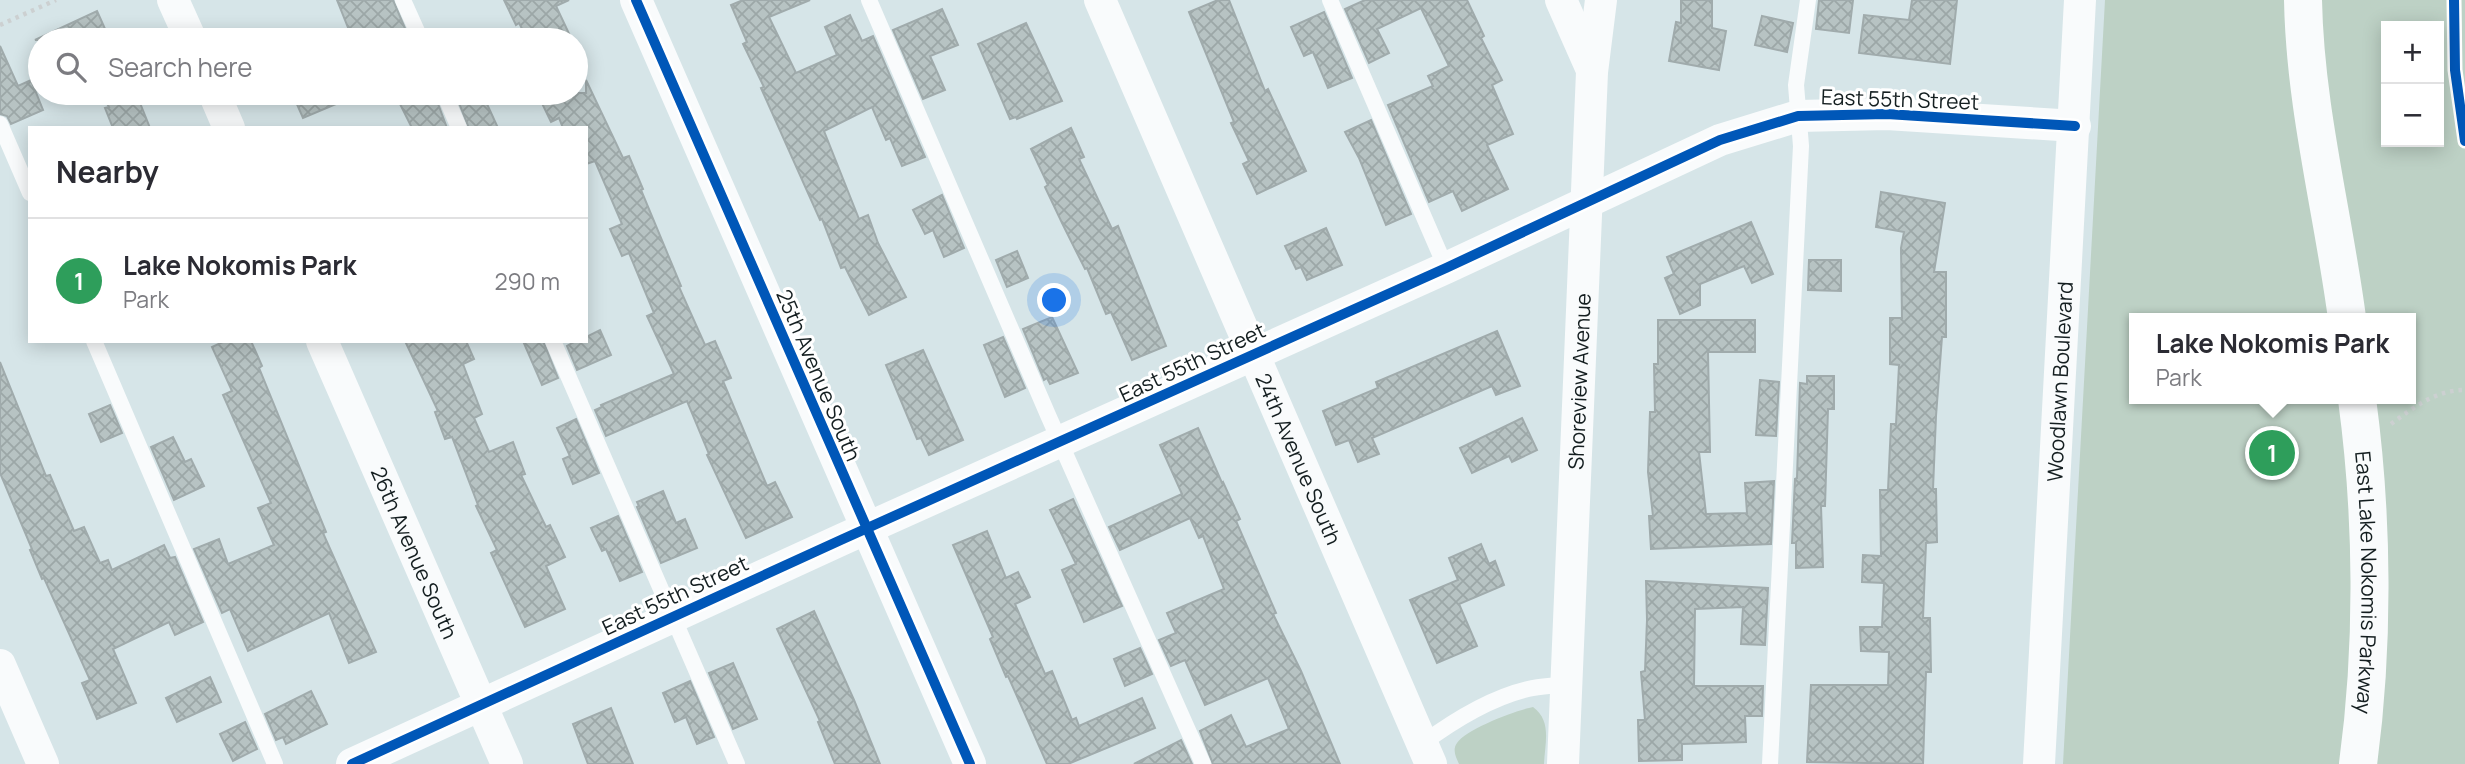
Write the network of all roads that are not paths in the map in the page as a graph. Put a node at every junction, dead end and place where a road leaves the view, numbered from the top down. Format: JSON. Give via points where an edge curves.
{"nodes":[{"id":1,"x":173,"y":0,"type":"edge"},
{"id":2,"x":403,"y":0,"type":"edge"},
{"id":3,"x":636,"y":0,"type":"edge"},
{"id":4,"x":869,"y":0,"type":"edge"},
{"id":5,"x":1100,"y":0,"type":"edge"},
{"id":6,"x":1330,"y":0,"type":"edge"},
{"id":7,"x":1561,"y":0,"type":"edge"},
{"id":8,"x":1601,"y":0,"type":"edge"},
{"id":9,"x":1808,"y":0,"type":"edge"},
{"id":10,"x":2080,"y":0,"type":"edge"},
{"id":11,"x":2303,"y":0,"type":"edge"},
{"id":12,"x":186,"y":28,"type":"edge"},
{"id":13,"x":416,"y":28,"type":"edge"},
{"id":14,"x":1592,"y":72,"type":"junction"},
{"id":15,"x":219,"y":105,"type":"edge"},
{"id":16,"x":449,"y":105,"type":"edge"},
{"id":17,"x":1798,"y":116,"type":"junction"},
{"id":18,"x":0,"y":124,"type":"edge"},
{"id":19,"x":228,"y":126,"type":"edge"},
{"id":20,"x":458,"y":126,"type":"edge"},
{"id":21,"x":2075,"y":126,"type":"junction"},
{"id":22,"x":28,"y":188,"type":"edge"},
{"id":23,"x":1587,"y":203,"type":"junction"},
{"id":24,"x":1446,"y":268,"type":"junction"},
{"id":25,"x":2346,"y":313,"type":"edge"},
{"id":26,"x":95,"y":343,"type":"edge"},
{"id":27,"x":323,"y":343,"type":"edge"},
{"id":28,"x":554,"y":343,"type":"edge"},
{"id":29,"x":1254,"y":355,"type":"junction"},
{"id":30,"x":2360,"y":416,"type":"edge"},
{"id":31,"x":1061,"y":442,"type":"junction"},
{"id":32,"x":865,"y":529,"type":"junction"},
{"id":33,"x":674,"y":617,"type":"junction"},
{"id":34,"x":0,"y":665,"type":"edge"},
{"id":35,"x":1566,"y":684,"type":"junction"},
{"id":36,"x":481,"y":705,"type":"junction"},
{"id":37,"x":1427,"y":754,"type":"edge"},
{"id":38,"x":43,"y":764,"type":"edge"},
{"id":39,"x":275,"y":764,"type":"edge"},
{"id":40,"x":352,"y":764,"type":"edge"},
{"id":41,"x":507,"y":764,"type":"edge"},
{"id":42,"x":737,"y":764,"type":"edge"},
{"id":43,"x":970,"y":764,"type":"edge"},
{"id":44,"x":1203,"y":764,"type":"edge"},
{"id":45,"x":1563,"y":764,"type":"edge"},
{"id":46,"x":1770,"y":764,"type":"edge"},
{"id":47,"x":2039,"y":764,"type":"edge"},
{"id":48,"x":2358,"y":764,"type":"edge"}],
"edges":[{"from":1,"to":12,"type":"street"},
{"from":2,"to":13,"type":"lane"},
{"from":3,"to":32,"type":"street","name":"25th Avenue South"},
{"from":4,"to":31,"type":"lane"},
{"from":5,"to":29,"type":"street","name":"24th Avenue South"},
{"from":6,"to":24,"type":"lane"},
{"from":7,"to":14,"type":"street"},
{"from":8,"to":14,"type":"street","name":"Shoreview Avenue"},
{"from":9,"to":17,"type":"lane","via":[[1796,85]]},
{"from":10,"to":21,"type":"street","name":"Woodlawn Boulevard"},
{"from":11,"to":25,"type":"street","via":[[2314,123]]},
{"from":14,"to":23,"type":"street","name":"Shoreview Avenue"},
{"from":15,"to":19,"type":"street"},
{"from":16,"to":20,"type":"lane"},
{"from":17,"to":21,"type":"street","name":"East 55th Street","via":[[1887,114]]},
{"from":17,"to":23,"type":"street","name":"East 55th Street","via":[[1720,140]]},
{"from":17,"to":46,"type":"lane","via":[[1801,146]]},
{"from":18,"to":22,"type":"lane"},
{"from":21,"to":47,"type":"street","name":"Woodlawn Boulevard"},
{"from":23,"to":24,"type":"street","name":"East 55th Street"},
{"from":23,"to":35,"type":"street","name":"Shoreview Avenue"},
{"from":24,"to":29,"type":"street","name":"East 55th Street"},
{"from":26,"to":39,"type":"lane"},
{"from":27,"to":36,"type":"street","name":"26th Avenue South"},
{"from":28,"to":33,"type":"lane"},
{"from":29,"to":31,"type":"street","name":"East 55th Street"},
{"from":29,"to":37,"type":"street","name":"24th Avenue South"},
{"from":30,"to":48,"type":"street","name":"East Lake Nokomis Parkway","via":[[2371,606]]},
{"from":31,"to":32,"type":"street","name":"East 55th Street"},
{"from":31,"to":44,"type":"lane"},
{"from":32,"to":33,"type":"street","name":"East 55th Street"},
{"from":32,"to":43,"type":"street","name":"25th Avenue South"},
{"from":33,"to":36,"type":"street","name":"East 55th Street"},
{"from":33,"to":42,"type":"lane"},
{"from":34,"to":38,"type":"street"},
{"from":35,"to":37,"type":"lane","via":[[1528,689],[1489,704],[1448,725]]},
{"from":35,"to":45,"type":"street","name":"Shoreview Avenue"},
{"from":36,"to":40,"type":"street","name":"East 55th Street"},
{"from":36,"to":41,"type":"street","name":"26th Avenue South"}]}
